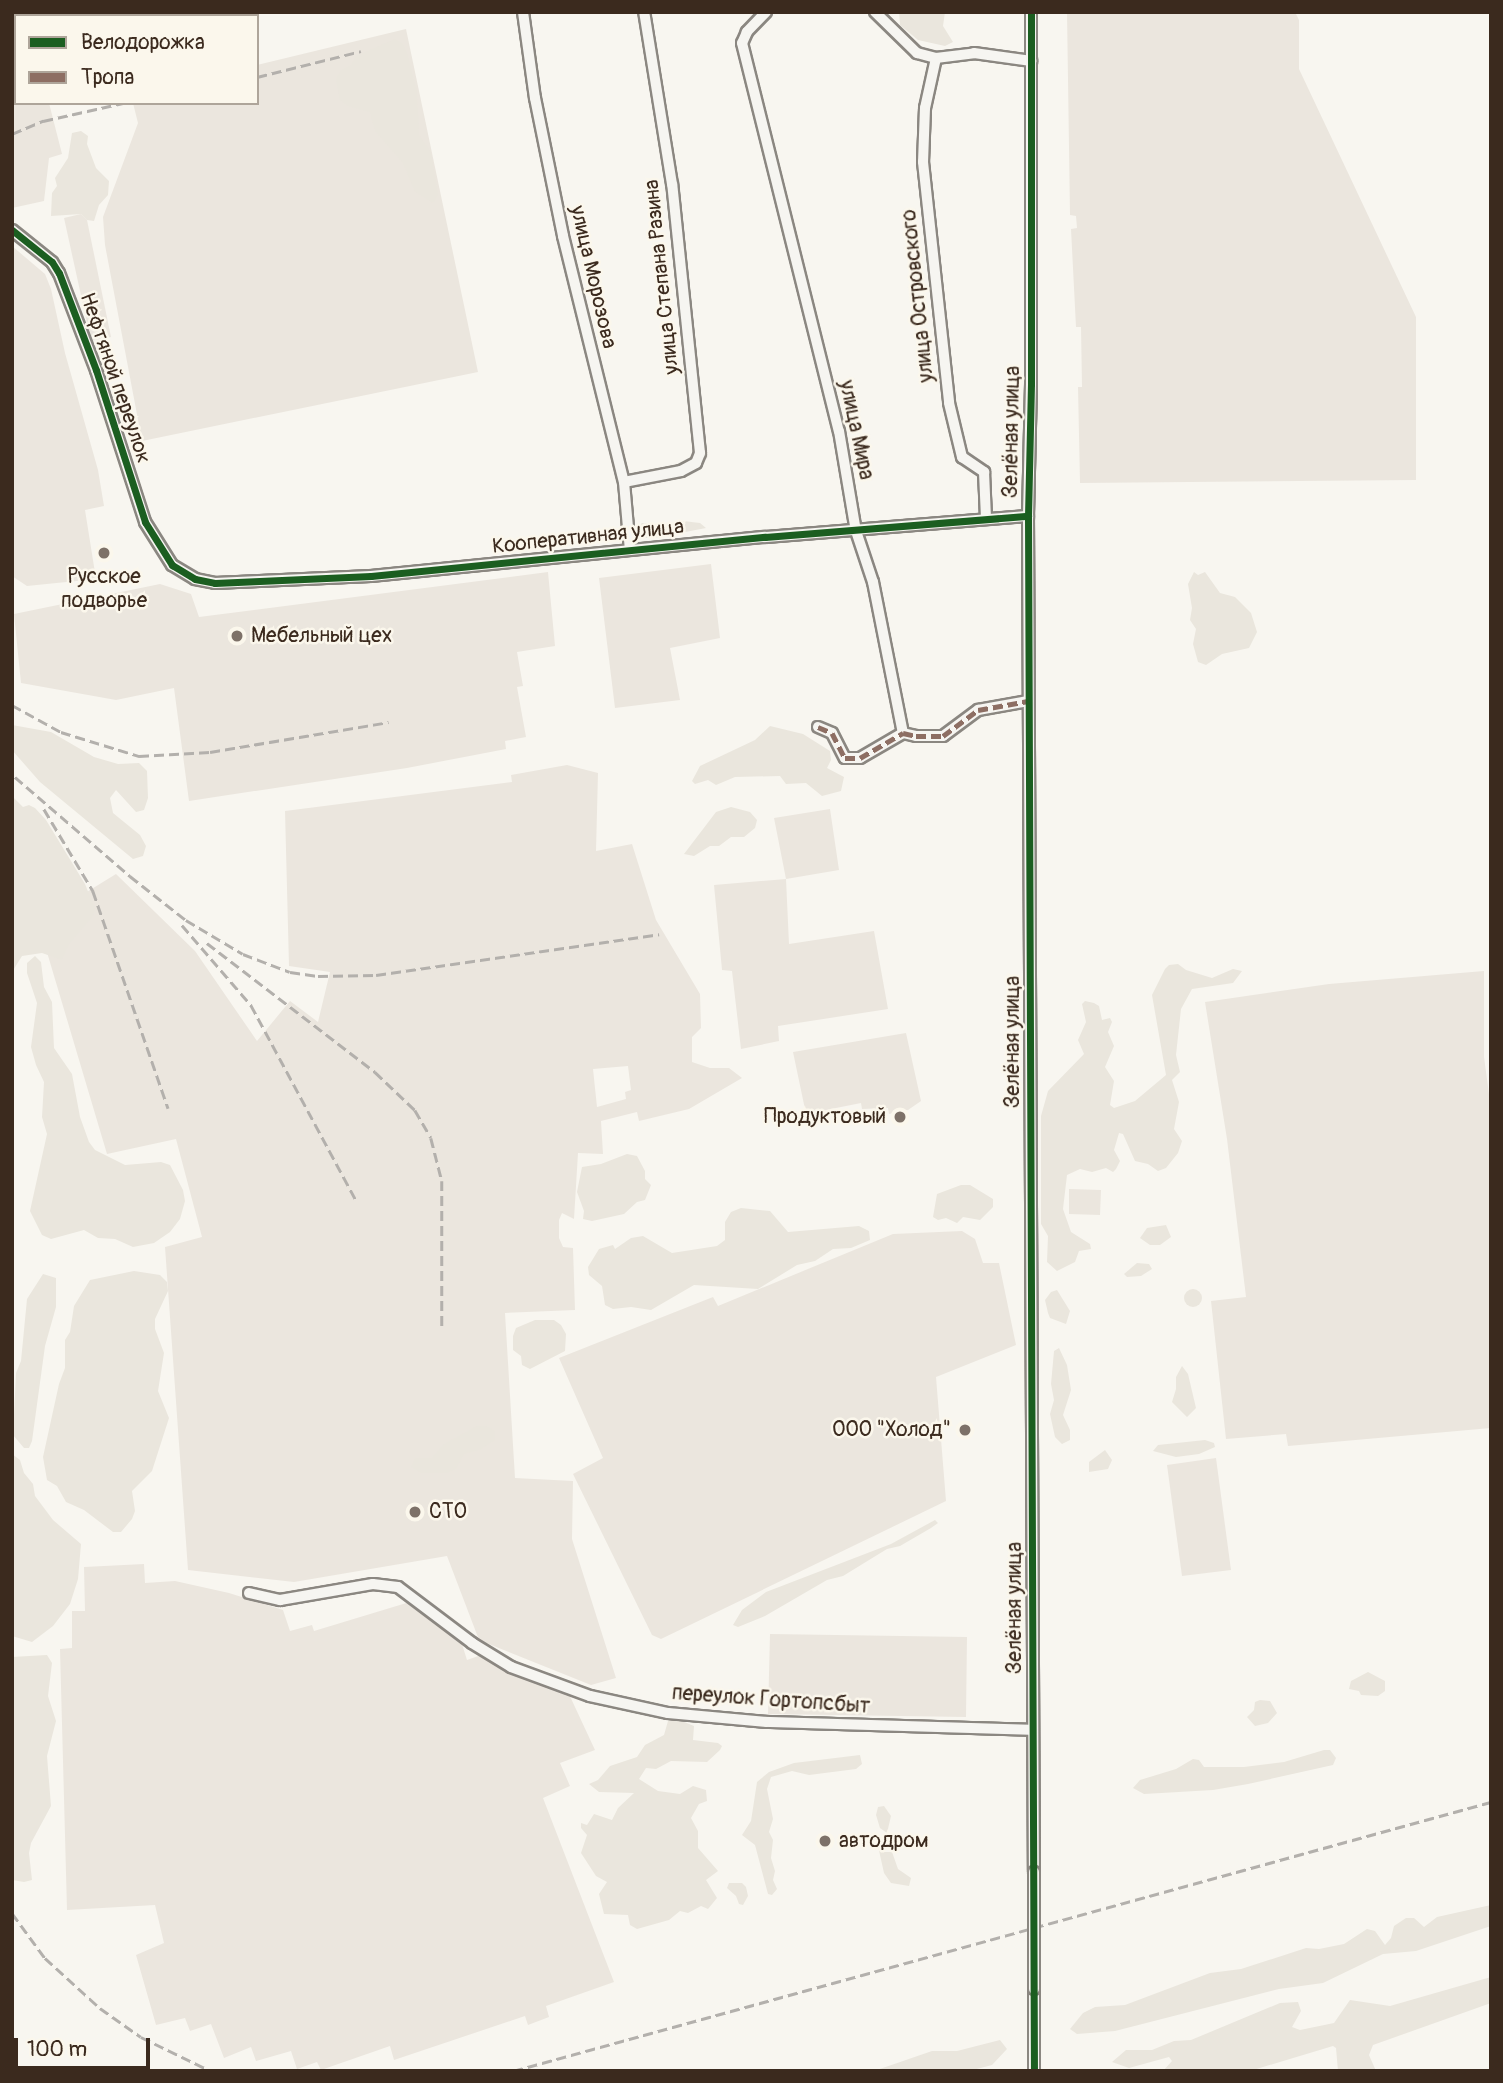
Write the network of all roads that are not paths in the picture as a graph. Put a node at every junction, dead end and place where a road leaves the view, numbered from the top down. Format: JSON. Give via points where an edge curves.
{"nodes":[{"id":1,"x":523,"y":12,"type":"edge"},
{"id":2,"x":644,"y":12,"type":"edge"},
{"id":3,"x":766,"y":12,"type":"edge"},
{"id":4,"x":875,"y":12,"type":"edge"},
{"id":5,"x":1031,"y":12,"type":"edge"},
{"id":6,"x":936,"y":58,"type":"junction"},
{"id":7,"x":1031,"y":61,"type":"junction"},
{"id":8,"x":12,"y":230,"type":"edge"},
{"id":9,"x":624,"y":482,"type":"junction"},
{"id":10,"x":1028,"y":516,"type":"junction"},
{"id":11,"x":986,"y":518,"type":"junction"},
{"id":12,"x":856,"y":531,"type":"junction"},
{"id":13,"x":630,"y":550,"type":"junction"},
{"id":14,"x":162,"y":553,"type":"joint"},
{"id":15,"x":1028,"y":701,"type":"junction"},
{"id":16,"x":818,"y":727,"type":"dead end"},
{"id":17,"x":903,"y":733,"type":"junction"},
{"id":18,"x":249,"y":1593,"type":"dead end"},
{"id":19,"x":1033,"y":1730,"type":"junction"},
{"id":20,"x":1034,"y":2071,"type":"edge"}],
"edges":[{"from":1,"to":9,"type":"street","name":"улица Морозова","via":[[563,236]]},
{"from":2,"to":9,"type":"street","name":"улица Степана Разина","via":[[672,184],[699,453],[693,466],[681,471]]},
{"from":3,"to":12,"type":"street","name":"улица Мира","via":[[742,43],[839,431]]},
{"from":4,"to":6,"type":"street","via":[[917,53]]},
{"from":5,"to":7,"type":"street","name":"Зелёная улица"},
{"from":6,"to":7,"type":"street","via":[[974,53]]},
{"from":6,"to":11,"type":"street","name":"улица Островского","via":[[923,133],[949,403],[962,457],[984,472]]},
{"from":7,"to":10,"type":"street","name":"Зелёная улица"},
{"from":8,"to":14,"type":"street","name":"Нефтяной переулок","via":[[59,273],[145,522]]},
{"from":9,"to":13,"type":"street","name":"улица Морозова"},
{"from":10,"to":11,"type":"street","name":"Кооперативная улица"},
{"from":10,"to":15,"type":"street","name":"Зелёная улица"},
{"from":11,"to":12,"type":"street","name":"Кооперативная улица"},
{"from":12,"to":13,"type":"street","name":"Кооперативная улица"},
{"from":12,"to":17,"type":"street","name":"улица Мира","via":[[873,582]]},
{"from":13,"to":14,"type":"street","name":"Кооперативная улица","via":[[371,576],[215,583],[195,579]]},
{"from":15,"to":17,"type":"street","via":[[978,709],[943,736]]},
{"from":15,"to":19,"type":"street","name":"Зелёная улица"},
{"from":16,"to":17,"type":"street","via":[[832,733],[845,758],[860,758]]},
{"from":18,"to":19,"type":"street","name":"переулок Гортопсбыт","via":[[279,1600],[373,1584],[398,1587],[511,1667],[590,1696],[668,1713],[767,1722]]},
{"from":19,"to":20,"type":"street","name":"Зелёная улица","bridge":true}]}
